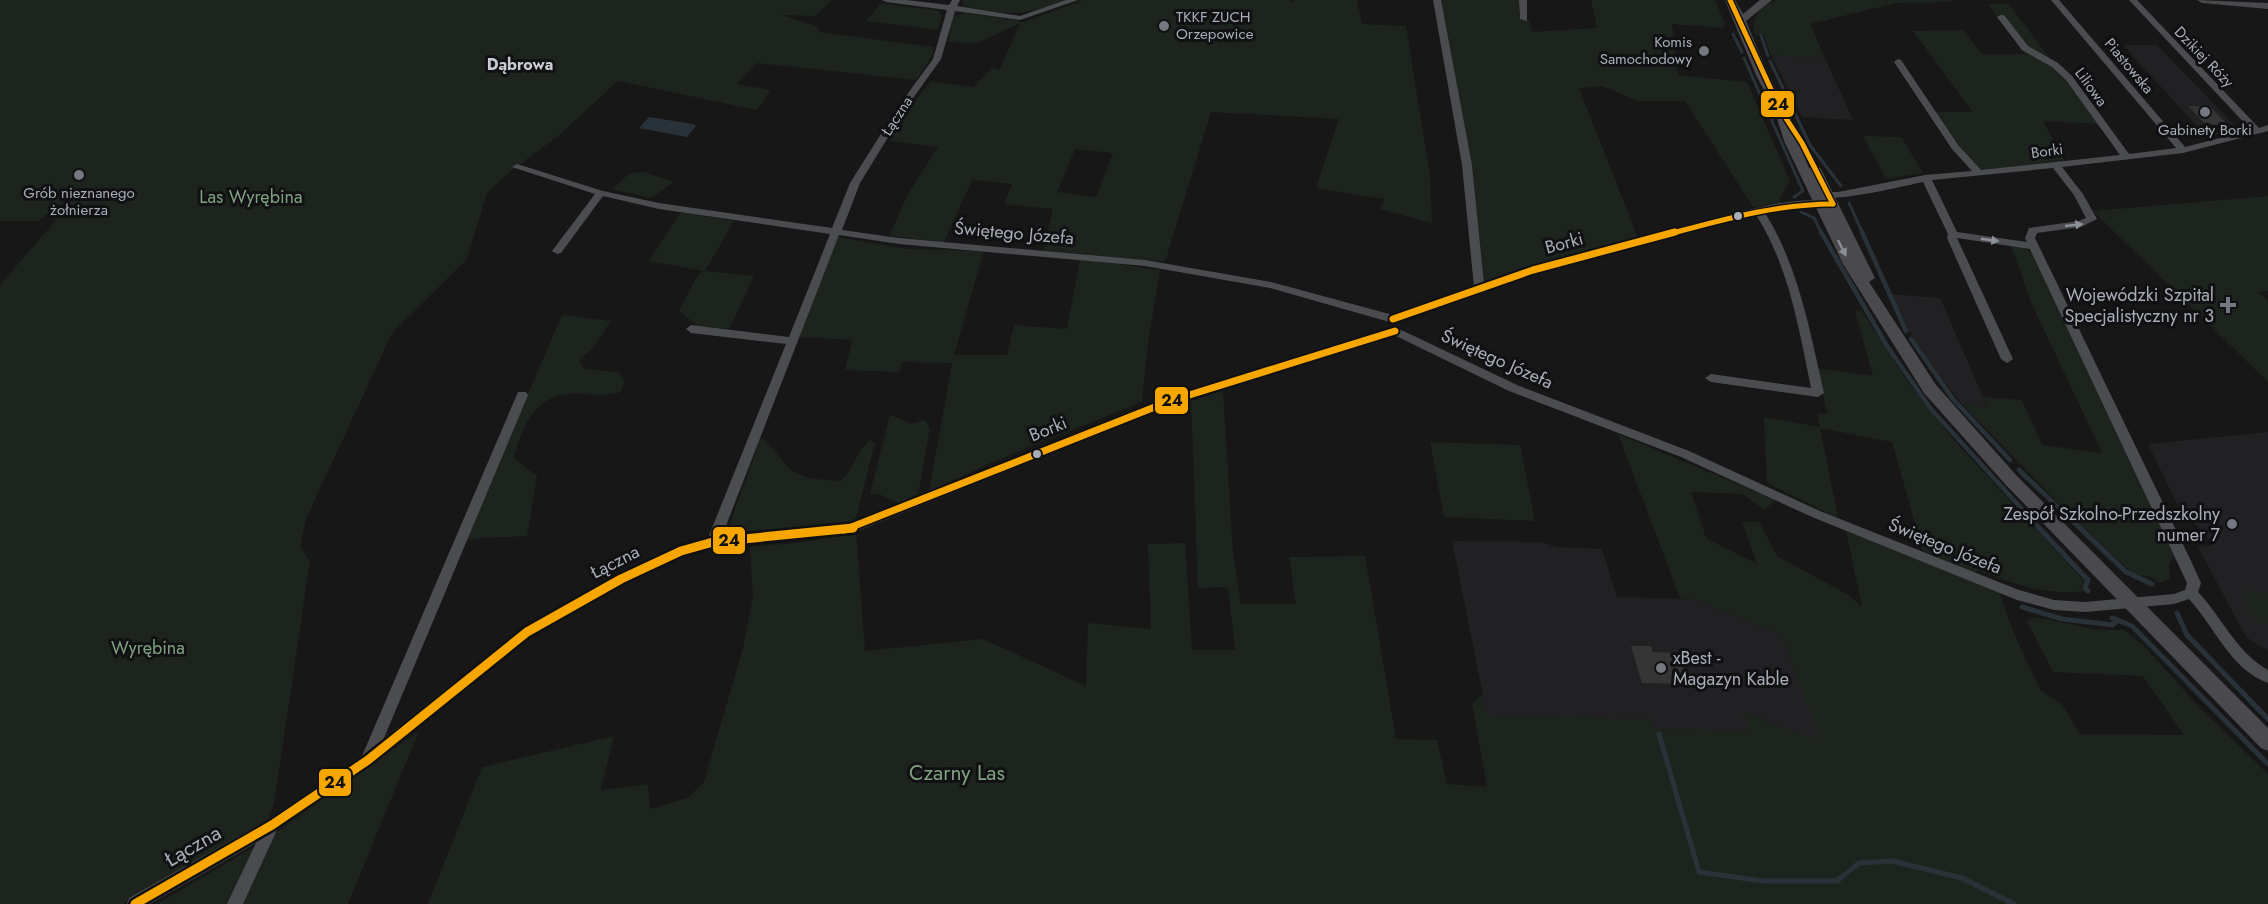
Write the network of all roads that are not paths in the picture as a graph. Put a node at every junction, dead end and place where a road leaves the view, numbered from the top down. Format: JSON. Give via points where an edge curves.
{"nodes":[{"id":1,"x":886,"y":0,"type":"edge"},
{"id":2,"x":1074,"y":0,"type":"edge"},
{"id":3,"x":1437,"y":0,"type":"edge"},
{"id":4,"x":1523,"y":0,"type":"edge"},
{"id":5,"x":1730,"y":0,"type":"edge"},
{"id":6,"x":1767,"y":0,"type":"edge"},
{"id":7,"x":2055,"y":0,"type":"edge"},
{"id":8,"x":2133,"y":0,"type":"edge"},
{"id":9,"x":2202,"y":0,"type":"edge"},
{"id":10,"x":1745,"y":1,"type":"edge"},
{"id":11,"x":2238,"y":2,"type":"edge"},
{"id":12,"x":954,"y":4,"type":"edge"},
{"id":13,"x":2268,"y":6,"type":"edge"},
{"id":14,"x":2001,"y":17,"type":"dead end"},
{"id":15,"x":1524,"y":19,"type":"dead end"},
{"id":16,"x":1745,"y":22,"type":"junction"},
{"id":17,"x":1898,"y":62,"type":"dead end"},
{"id":18,"x":2268,"y":128,"type":"edge"},
{"id":19,"x":2257,"y":131,"type":"junction"},
{"id":20,"x":2183,"y":150,"type":"junction"},
{"id":21,"x":2126,"y":156,"type":"junction"},
{"id":22,"x":2055,"y":165,"type":"junction"},
{"id":23,"x":517,"y":167,"type":"dead end"},
{"id":24,"x":1979,"y":173,"type":"junction"},
{"id":25,"x":1925,"y":178,"type":"junction"},
{"id":26,"x":601,"y":193,"type":"junction"},
{"id":27,"x":1825,"y":200,"type":"junction"},
{"id":28,"x":1759,"y":211,"type":"junction"},
{"id":29,"x":835,"y":233,"type":"junction"},
{"id":30,"x":1953,"y":234,"type":"junction"},
{"id":31,"x":2034,"y":246,"type":"junction"},
{"id":32,"x":557,"y":251,"type":"dead end"},
{"id":33,"x":1479,"y":289,"type":"junction"},
{"id":34,"x":1394,"y":325,"type":"junction"},
{"id":35,"x":691,"y":329,"type":"dead end"},
{"id":36,"x":793,"y":340,"type":"junction"},
{"id":37,"x":2007,"y":359,"type":"dead end"},
{"id":38,"x":1711,"y":378,"type":"dead end"},
{"id":39,"x":522,"y":395,"type":"dead end"},
{"id":40,"x":713,"y":542,"type":"junction"},
{"id":41,"x":2191,"y":593,"type":"junction"},
{"id":42,"x":2132,"y":603,"type":"junction"},
{"id":43,"x":2268,"y":677,"type":"edge"},
{"id":44,"x":2268,"y":742,"type":"edge"},
{"id":45,"x":368,"y":760,"type":"junction"},
{"id":46,"x":272,"y":825,"type":"junction"},
{"id":47,"x":135,"y":904,"type":"edge"},
{"id":48,"x":235,"y":904,"type":"edge"}],
"edges":[{"from":1,"to":12,"type":"street"},
{"from":2,"to":12,"type":"street","via":[[1020,18]]},
{"from":3,"to":33,"type":"street","via":[[1467,165]]},
{"from":4,"to":15,"type":"street"},
{"from":5,"to":16,"type":"main road"},
{"from":6,"to":16,"type":"main road"},
{"from":7,"to":20,"type":"street","name":"Piastowska"},
{"from":8,"to":19,"type":"street","name":"Dzikiej Róży"},
{"from":9,"to":11,"type":"main road"},
{"from":10,"to":16,"type":"main road"},
{"from":11,"to":13,"type":"main road"},
{"from":12,"to":29,"type":"street","name":"Łączna","via":[[937,59],[855,183]]},
{"from":14,"to":21,"type":"street","name":"Liliowa","via":[[2025,48],[2069,78]]},
{"from":16,"to":27,"type":"main road","via":[[1759,66],[1780,110],[1802,143]]},
{"from":17,"to":24,"type":"street","via":[[1955,147]]},
{"from":18,"to":19,"type":"street","name":"Borki"},
{"from":19,"to":20,"type":"street","name":"Borki"},
{"from":20,"to":21,"type":"street","name":"Borki"},
{"from":21,"to":22,"type":"street","name":"Borki"},
{"from":22,"to":24,"type":"street","name":"Borki"},
{"from":31,"to":22,"type":"street","one_way":true,"via":[[2030,236],[2033,230],[2084,224],[2092,219]]},
{"from":23,"to":26,"type":"street","name":"Świętego Józefa"},
{"from":24,"to":25,"type":"street","name":"Borki"},
{"from":25,"to":27,"type":"street","name":"Borki"},
{"from":25,"to":30,"type":"street"},
{"from":26,"to":29,"type":"street","name":"Świętego Józefa","via":[[658,206]]},
{"from":26,"to":32,"type":"street"},
{"from":27,"to":28,"type":"street","name":"Borki"},
{"from":27,"to":42,"type":"main road","via":[[1862,262],[1882,314],[1910,361],[1951,415]]},
{"from":28,"to":33,"type":"street","name":"Borki","via":[[1533,270]]},
{"from":28,"to":38,"type":"street","via":[[1768,222],[1788,275],[1818,393]]},
{"from":29,"to":34,"type":"street","name":"Świętego Józefa","via":[[1155,264],[1274,286]]},
{"from":29,"to":36,"type":"street","name":"Łączna"},
{"from":30,"to":31,"type":"street","one_way":true},
{"from":30,"to":37,"type":"street"},
{"from":31,"to":41,"type":"street","via":[[2186,561],[2194,583]]},
{"from":33,"to":34,"type":"street","name":"Borki"},
{"from":34,"to":40,"type":"street","name":"Borki","via":[[1170,401],[851,529]]},
{"from":34,"to":42,"type":"street","name":"Świętego Józefa","via":[[1513,388],[1684,454],[1816,514],[2017,595],[2070,607]]},
{"from":35,"to":36,"type":"street"},
{"from":36,"to":40,"type":"street","name":"Łączna"},
{"from":39,"to":45,"type":"street"},
{"from":40,"to":45,"type":"street","name":"Łączna","via":[[681,551],[621,579],[527,632]]},
{"from":41,"to":42,"type":"street","name":"Świętego Józefa"},
{"from":41,"to":43,"type":"street","via":[[2209,611],[2236,654]]},
{"from":42,"to":44,"type":"main road"},
{"from":45,"to":46,"type":"street","name":"Łączna"},
{"from":46,"to":47,"type":"street","name":"Łączna"},
{"from":46,"to":48,"type":"street"}]}
